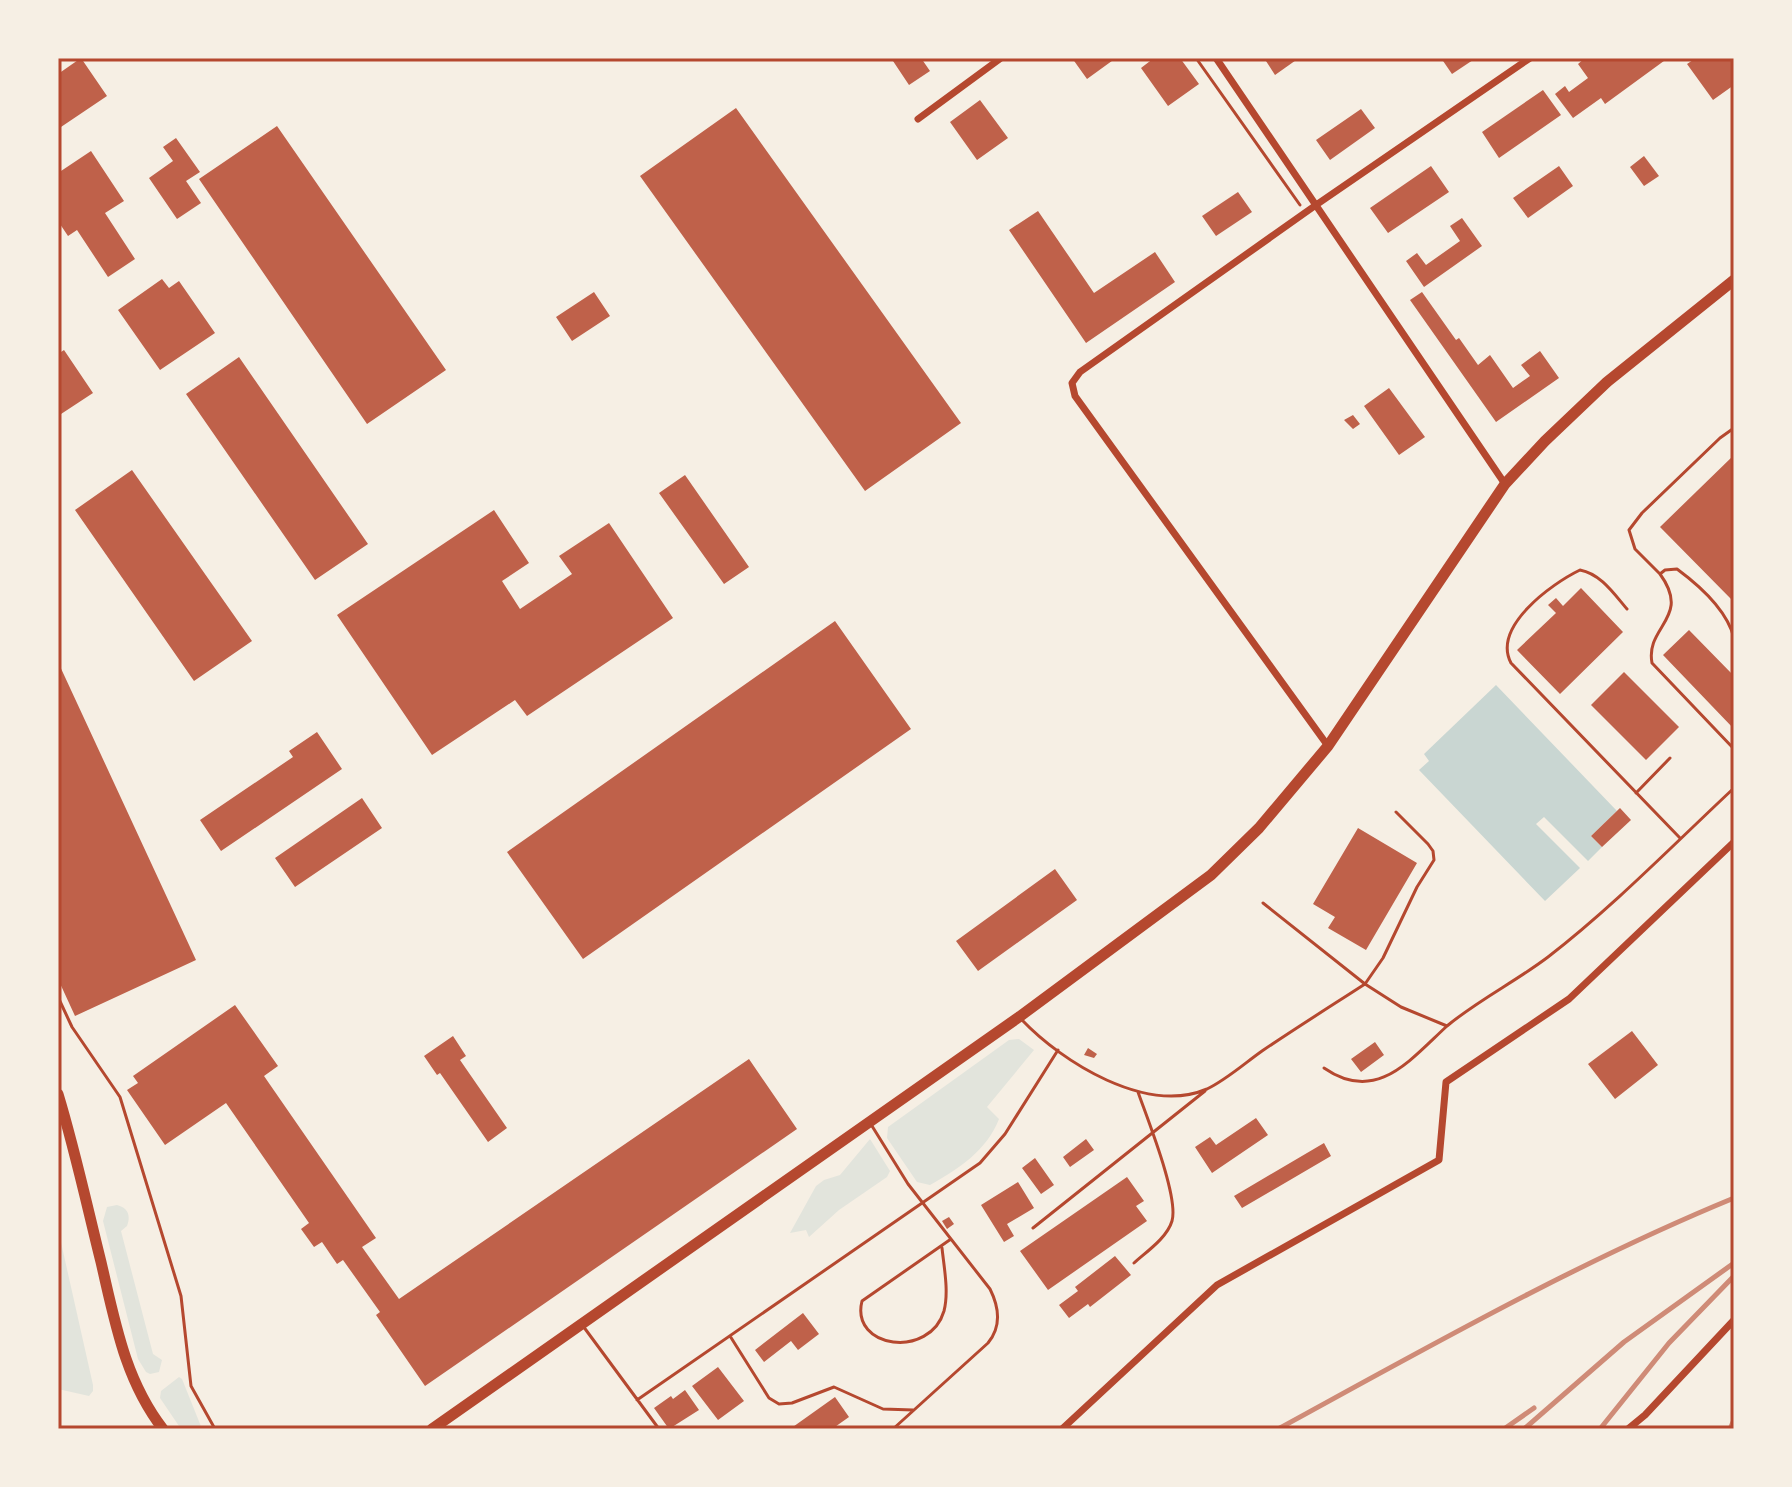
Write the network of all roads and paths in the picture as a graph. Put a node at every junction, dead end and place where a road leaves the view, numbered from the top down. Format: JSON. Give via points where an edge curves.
{"nodes":[{"id":1,"x":1001,"y":58,"type":"edge"},
{"id":2,"x":1196,"y":58,"type":"edge"},
{"id":3,"x":1216,"y":58,"type":"edge"},
{"id":4,"x":1530,"y":58,"type":"edge"},
{"id":5,"x":918,"y":119,"type":"dead end"},
{"id":6,"x":1316,"y":205,"type":"junction"},
{"id":7,"x":1305,"y":212,"type":"junction"},
{"id":8,"x":1734,"y":280,"type":"edge"},
{"id":9,"x":1734,"y":428,"type":"edge"},
{"id":10,"x":1505,"y":484,"type":"junction"},
{"id":11,"x":1660,"y":574,"type":"junction"},
{"id":12,"x":1627,"y":609,"type":"dead end"},
{"id":13,"x":1734,"y":638,"type":"edge"},
{"id":14,"x":1328,"y":746,"type":"junction"},
{"id":15,"x":1734,"y":749,"type":"edge"},
{"id":16,"x":1670,"y":758,"type":"dead end"},
{"id":17,"x":1734,"y":788,"type":"edge"},
{"id":18,"x":1636,"y":793,"type":"junction"},
{"id":19,"x":1396,"y":812,"type":"dead end"},
{"id":20,"x":1680,"y":838,"type":"junction"},
{"id":21,"x":1734,"y":842,"type":"edge"},
{"id":22,"x":1263,"y":903,"type":"dead end"},
{"id":23,"x":1365,"y":984,"type":"junction"},
{"id":24,"x":58,"y":997,"type":"edge"},
{"id":25,"x":1019,"y":1017,"type":"junction"},
{"id":26,"x":1447,"y":1026,"type":"junction"},
{"id":27,"x":1058,"y":1050,"type":"junction"},
{"id":28,"x":1324,"y":1068,"type":"dead end"},
{"id":29,"x":1208,"y":1089,"type":"junction"},
{"id":30,"x":1138,"y":1092,"type":"junction"},
{"id":31,"x":58,"y":1094,"type":"edge"},
{"id":32,"x":870,"y":1123,"type":"junction"},
{"id":33,"x":1152,"y":1134,"type":"junction"},
{"id":34,"x":922,"y":1202,"type":"junction"},
{"id":35,"x":1033,"y":1228,"type":"dead end"},
{"id":36,"x":951,"y":1239,"type":"junction"},
{"id":37,"x":942,"y":1248,"type":"junction"},
{"id":38,"x":1134,"y":1263,"type":"dead end"},
{"id":39,"x":1734,"y":1320,"type":"edge"},
{"id":40,"x":582,"y":1324,"type":"junction"},
{"id":41,"x":730,"y":1336,"type":"junction"},
{"id":42,"x":637,"y":1400,"type":"junction"},
{"id":43,"x":914,"y":1410,"type":"junction"},
{"id":44,"x":163,"y":1429,"type":"edge"},
{"id":45,"x":215,"y":1429,"type":"edge"},
{"id":46,"x":432,"y":1429,"type":"edge"},
{"id":47,"x":659,"y":1429,"type":"edge"},
{"id":48,"x":893,"y":1429,"type":"edge"},
{"id":49,"x":1062,"y":1429,"type":"edge"},
{"id":50,"x":1628,"y":1429,"type":"edge"}],
"edges":[{"from":1,"to":5,"type":"street"},
{"from":2,"to":7,"type":"path"},
{"from":3,"to":6,"type":"street"},
{"from":4,"to":6,"type":"street"},
{"from":6,"to":7,"type":"street"},
{"from":6,"to":10,"type":"street"},
{"from":7,"to":14,"type":"street","via":[[1080,372],[1072,383],[1075,396]]},
{"from":8,"to":10,"type":"main road","via":[[1607,382]]},
{"from":9,"to":11,"type":"lane","via":[[1629,530],[1632,544]]},
{"from":10,"to":14,"type":"main road"},
{"from":11,"to":13,"type":"lane","via":[[1671,568],[1681,572],[1722,612]]},
{"from":11,"to":15,"type":"lane","via":[[1673,607],[1657,635],[1652,663]]},
{"from":12,"to":18,"type":"lane","via":[[1602,580],[1580,570],[1548,590],[1515,622],[1506,649],[1511,663]]},
{"from":14,"to":25,"type":"main road","via":[[1268,819],[1211,875]]},
{"from":16,"to":18,"type":"lane"},
{"from":17,"to":20,"type":"lane"},
{"from":18,"to":20,"type":"lane"},
{"from":19,"to":23,"type":"lane","via":[[1428,844],[1434,860]]},
{"from":20,"to":26,"type":"lane","via":[[1595,920]]},
{"from":21,"to":49,"type":"street","via":[[1569,999],[1446,1082],[1439,1160],[1217,1285]]},
{"from":22,"to":23,"type":"lane"},
{"from":23,"to":26,"type":"lane","via":[[1401,1007]]},
{"from":23,"to":29,"type":"lane"},
{"from":24,"to":45,"type":"path","via":[[120,1097],[181,1296],[191,1386]]},
{"from":25,"to":27,"type":"lane"},
{"from":25,"to":32,"type":"main road"},
{"from":26,"to":28,"type":"lane","via":[[1380,1079],[1355,1083]]},
{"from":27,"to":30,"type":"lane"},
{"from":27,"to":34,"type":"lane","via":[[990,1154]]},
{"from":29,"to":30,"type":"lane","via":[[1163,1096]]},
{"from":29,"to":33,"type":"lane"},
{"from":30,"to":33,"type":"lane"},
{"from":31,"to":44,"type":"main road","via":[[120,1346],[140,1394]]},
{"from":32,"to":34,"type":"lane"},
{"from":32,"to":40,"type":"main road"},
{"from":33,"to":35,"type":"lane"},
{"from":33,"to":38,"type":"lane","via":[[1169,1187],[1172,1221]]},
{"from":34,"to":36,"type":"lane"},
{"from":34,"to":41,"type":"lane"},
{"from":36,"to":37,"type":"lane"},
{"from":36,"to":43,"type":"lane","via":[[990,1289],[997,1326],[988,1343]]},
{"from":37,"to":37,"type":"lane","via":[[862,1301],[863,1325],[881,1339],[904,1343],[923,1339],[936,1327],[945,1310]]},
{"from":39,"to":50,"type":"street"},
{"from":40,"to":42,"type":"lane"},
{"from":40,"to":46,"type":"main road"},
{"from":41,"to":42,"type":"lane"},
{"from":41,"to":43,"type":"lane","via":[[769,1398],[779,1404],[834,1387],[883,1409]]},
{"from":42,"to":47,"type":"lane"},
{"from":43,"to":48,"type":"lane"}]}
